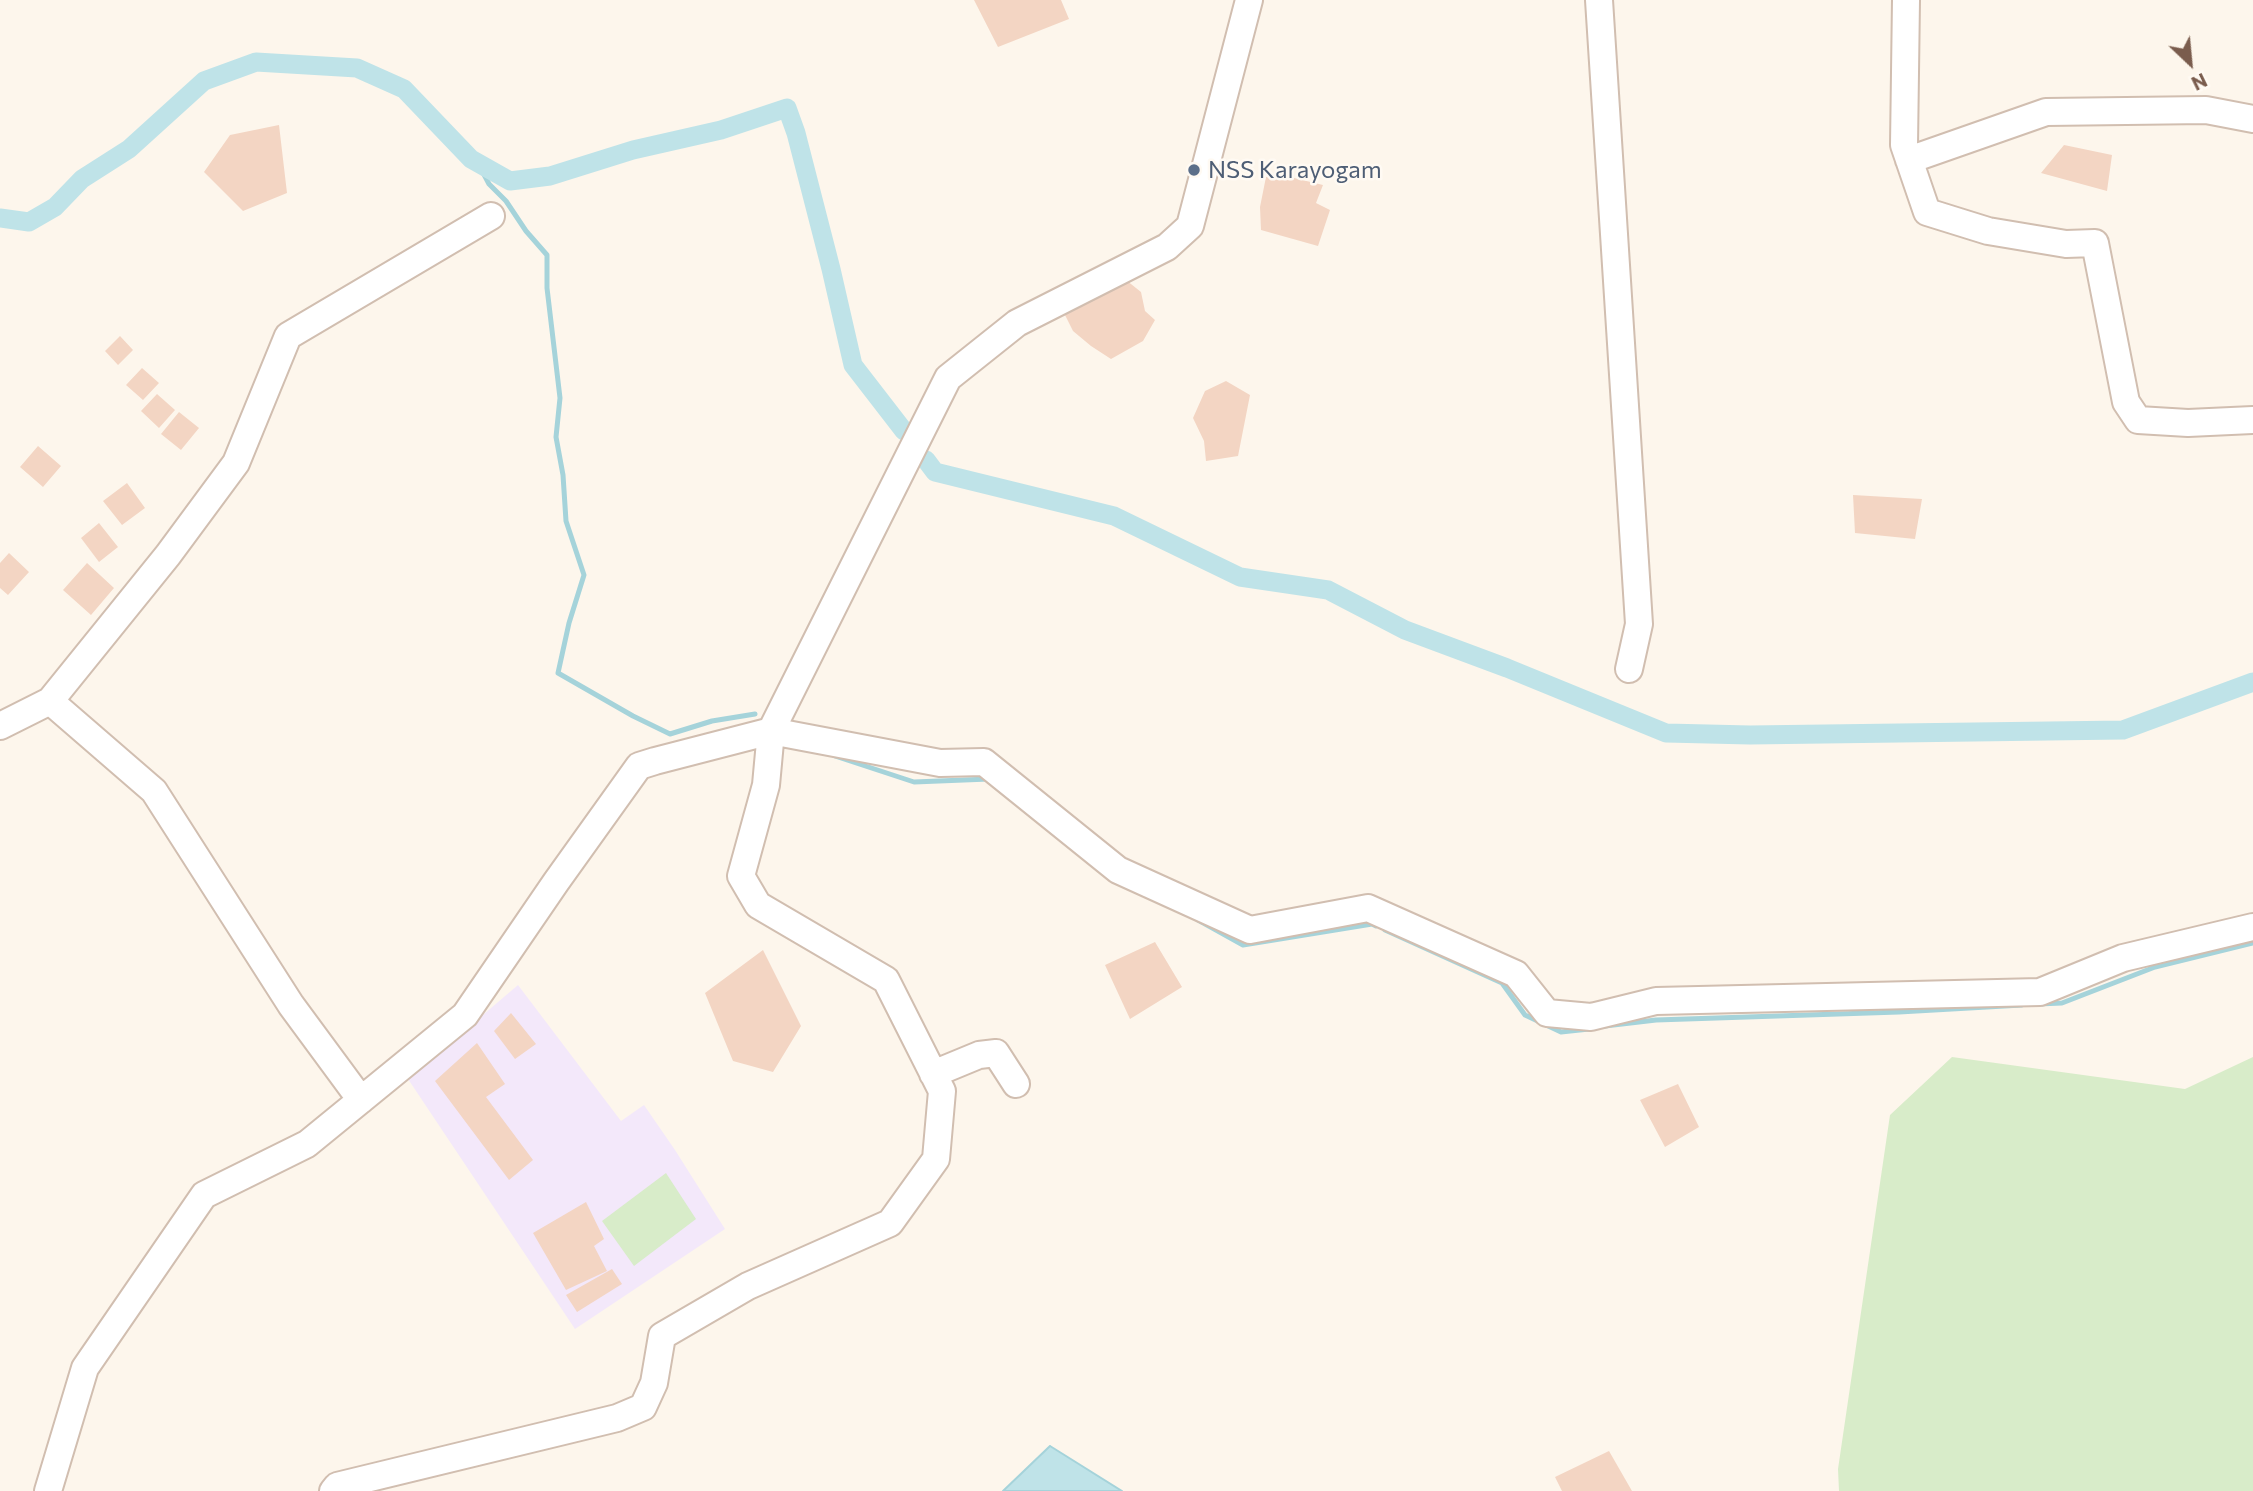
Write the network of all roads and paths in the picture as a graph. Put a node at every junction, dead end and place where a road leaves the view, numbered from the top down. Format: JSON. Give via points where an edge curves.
{"nodes":[{"id":1,"x":1249,"y":0,"type":"edge"},
{"id":2,"x":1599,"y":0,"type":"edge"},
{"id":3,"x":1906,"y":0,"type":"edge"},
{"id":4,"x":2253,"y":120,"type":"edge"},
{"id":5,"x":1909,"y":160,"type":"junction"},
{"id":6,"x":491,"y":216,"type":"dead end"},
{"id":7,"x":2253,"y":420,"type":"edge"},
{"id":8,"x":1629,"y":669,"type":"dead end"},
{"id":9,"x":50,"y":701,"type":"junction"},
{"id":10,"x":0,"y":726,"type":"edge"},
{"id":11,"x":771,"y":731,"type":"junction"},
{"id":12,"x":2253,"y":927,"type":"edge"},
{"id":13,"x":933,"y":1074,"type":"junction"},
{"id":14,"x":1016,"y":1084,"type":"dead end"},
{"id":15,"x":361,"y":1100,"type":"junction"},
{"id":16,"x":48,"y":1491,"type":"edge"},
{"id":17,"x":333,"y":1491,"type":"edge"}],
"edges":[{"from":1,"to":11,"type":"street","via":[[1190,226],[1167,247],[1017,323],[948,378]]},
{"from":2,"to":8,"type":"street","via":[[1639,624]]},
{"from":3,"to":5,"type":"street","via":[[1904,145]]},
{"from":4,"to":5,"type":"street","via":[[2206,110],[2046,112]]},
{"from":5,"to":7,"type":"street","via":[[1927,212],[1988,231],[2066,244],[2095,243],[2126,402],[2138,420]]},
{"from":6,"to":9,"type":"street","via":[[288,336],[236,463]]},
{"from":9,"to":10,"type":"street"},
{"from":9,"to":15,"type":"street","via":[[154,791],[291,1004]]},
{"from":11,"to":12,"type":"street","via":[[940,763],[984,762],[1118,870],[1214,914],[1250,930],[1368,908],[1516,974],[1547,1013],[1591,1017],[1656,1001],[2040,992],[2123,958]]},
{"from":11,"to":13,"type":"street","via":[[766,785],[741,876],[758,905],[886,981]]},
{"from":11,"to":15,"type":"street","via":[[639,766],[465,1015]]},
{"from":13,"to":14,"type":"street","via":[[996,1053]]},
{"from":13,"to":17,"type":"street","via":[[942,1091],[936,1159],[890,1223],[748,1286],[662,1336],[654,1383],[643,1407],[617,1418],[337,1486]]},
{"from":15,"to":16,"type":"street","via":[[307,1144],[204,1195],[85,1368]]}]}
